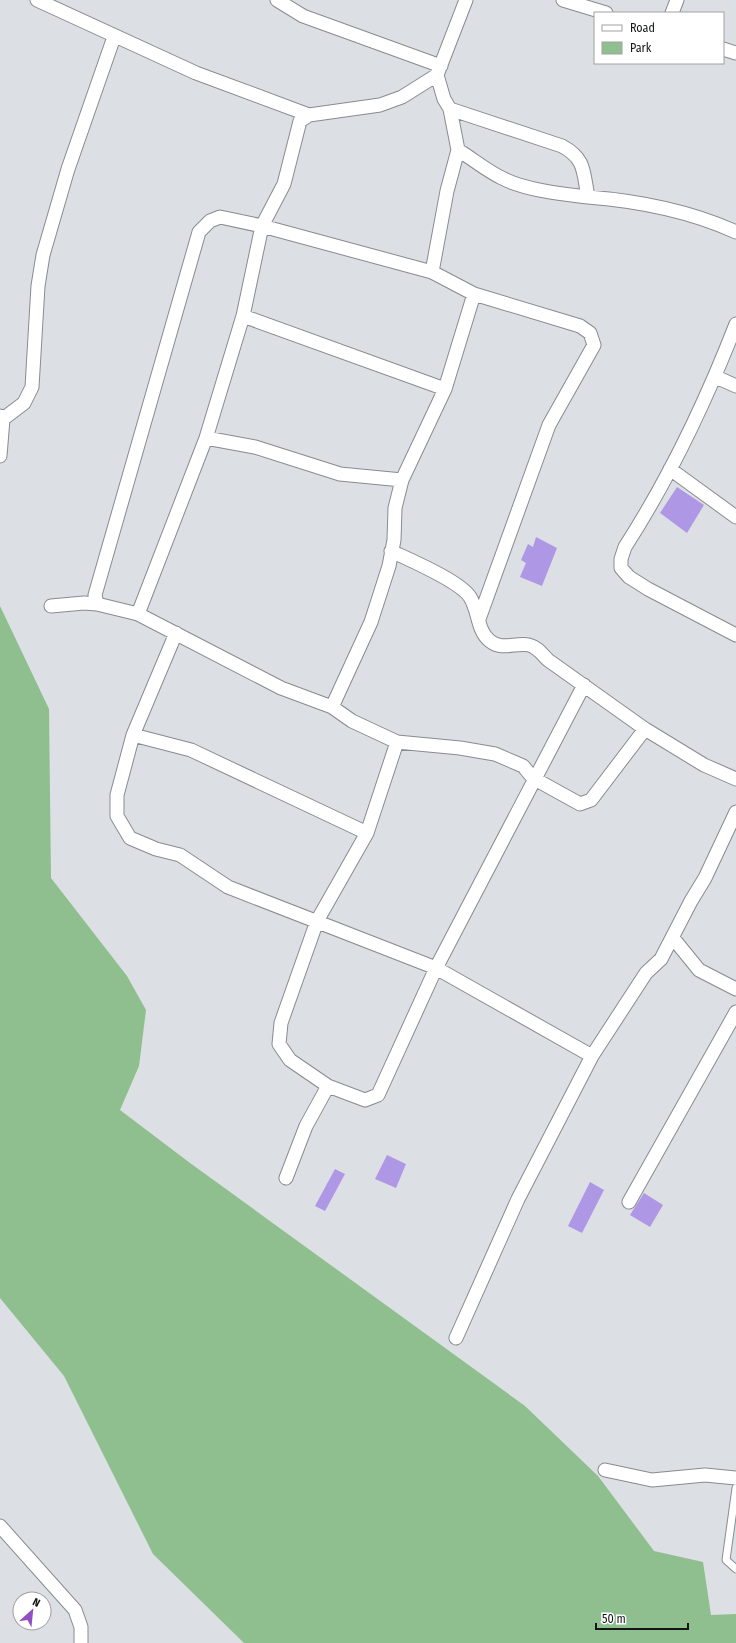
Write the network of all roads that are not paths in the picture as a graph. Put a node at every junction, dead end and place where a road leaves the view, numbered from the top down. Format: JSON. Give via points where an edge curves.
{"nodes":[{"id":1,"x":37,"y":0,"type":"edge"},
{"id":2,"x":277,"y":0,"type":"edge"},
{"id":3,"x":466,"y":0,"type":"edge"},
{"id":4,"x":563,"y":0,"type":"edge"},
{"id":5,"x":603,"y":12,"type":"edge"},
{"id":6,"x":114,"y":37,"type":"junction"},
{"id":7,"x":724,"y":49,"type":"edge"},
{"id":8,"x":736,"y":53,"type":"edge"},
{"id":9,"x":439,"y":71,"type":"junction"},
{"id":10,"x":450,"y":109,"type":"junction"},
{"id":11,"x":309,"y":115,"type":"junction"},
{"id":12,"x":458,"y":150,"type":"junction"},
{"id":13,"x":588,"y":197,"type":"junction"},
{"id":14,"x":262,"y":226,"type":"junction"},
{"id":15,"x":736,"y":232,"type":"edge"},
{"id":16,"x":432,"y":272,"type":"junction"},
{"id":17,"x":474,"y":294,"type":"junction"},
{"id":18,"x":243,"y":316,"type":"junction"},
{"id":19,"x":736,"y":324,"type":"edge"},
{"id":20,"x":716,"y":377,"type":"junction"},
{"id":21,"x":736,"y":386,"type":"edge"},
{"id":22,"x":445,"y":389,"type":"junction"},
{"id":23,"x":2,"y":417,"type":"edge"},
{"id":24,"x":206,"y":438,"type":"junction"},
{"id":25,"x":0,"y":456,"type":"edge"},
{"id":26,"x":670,"y":469,"type":"junction"},
{"id":27,"x":402,"y":480,"type":"junction"},
{"id":28,"x":736,"y":517,"type":"edge"},
{"id":29,"x":391,"y":551,"type":"junction"},
{"id":30,"x":97,"y":604,"type":"junction"},
{"id":31,"x":51,"y":606,"type":"dead end"},
{"id":32,"x":138,"y":614,"type":"junction"},
{"id":33,"x":479,"y":619,"type":"junction"},
{"id":34,"x":176,"y":633,"type":"junction"},
{"id":35,"x":736,"y":635,"type":"edge"},
{"id":36,"x":584,"y":685,"type":"junction"},
{"id":37,"x":332,"y":708,"type":"junction"},
{"id":38,"x":645,"y":729,"type":"junction"},
{"id":39,"x":133,"y":735,"type":"junction"},
{"id":40,"x":397,"y":742,"type":"junction"},
{"id":41,"x":534,"y":778,"type":"junction"},
{"id":42,"x":736,"y":779,"type":"edge"},
{"id":43,"x":736,"y":812,"type":"edge"},
{"id":44,"x":367,"y":832,"type":"junction"},
{"id":45,"x":731,"y":832,"type":"edge"},
{"id":46,"x":317,"y":921,"type":"junction"},
{"id":47,"x":673,"y":938,"type":"junction"},
{"id":48,"x":436,"y":968,"type":"junction"},
{"id":49,"x":736,"y":989,"type":"edge"},
{"id":50,"x":736,"y":1012,"type":"edge"},
{"id":51,"x":592,"y":1056,"type":"junction"},
{"id":52,"x":328,"y":1086,"type":"junction"},
{"id":53,"x":286,"y":1178,"type":"dead end"},
{"id":54,"x":629,"y":1202,"type":"dead end"},
{"id":55,"x":456,"y":1338,"type":"dead end"},
{"id":56,"x":605,"y":1470,"type":"dead end"},
{"id":57,"x":736,"y":1478,"type":"edge"},
{"id":58,"x":736,"y":1488,"type":"edge"},
{"id":59,"x":0,"y":1526,"type":"edge"},
{"id":60,"x":736,"y":1569,"type":"edge"},
{"id":61,"x":81,"y":1643,"type":"edge"}],
"edges":[{"from":1,"to":6,"type":"street"},
{"from":2,"to":9,"type":"street","via":[[303,16]]},
{"from":3,"to":9,"type":"street"},
{"from":4,"to":5,"type":"street"},
{"from":6,"to":11,"type":"street","via":[[196,73]]},
{"from":6,"to":23,"type":"street","via":[[68,169],[43,255],[38,286],[32,387],[24,402]]},
{"from":7,"to":8,"type":"street"},
{"from":9,"to":10,"type":"street","via":[[444,100]]},
{"from":9,"to":11,"type":"street","via":[[402,97],[380,106]]},
{"from":10,"to":12,"type":"street"},
{"from":10,"to":13,"type":"street","via":[[562,146],[574,153],[582,163]]},
{"from":11,"to":14,"type":"street","via":[[300,121],[284,184]]},
{"from":12,"to":13,"type":"street","via":[[503,179],[569,196]]},
{"from":12,"to":16,"type":"street","via":[[447,191]]},
{"from":13,"to":15,"type":"street","via":[[692,214]]},
{"from":14,"to":16,"type":"street"},
{"from":14,"to":18,"type":"street"},
{"from":14,"to":30,"type":"street","via":[[220,217],[210,221],[199,232],[95,595]]},
{"from":16,"to":17,"type":"street"},
{"from":17,"to":22,"type":"street"},
{"from":17,"to":33,"type":"street","via":[[580,326],[590,333],[594,345],[549,425]]},
{"from":18,"to":22,"type":"street"},
{"from":18,"to":24,"type":"street"},
{"from":19,"to":20,"type":"street"},
{"from":20,"to":21,"type":"street"},
{"from":20,"to":26,"type":"street"},
{"from":22,"to":27,"type":"street"},
{"from":23,"to":25,"type":"street"},
{"from":24,"to":27,"type":"street","via":[[255,447],[340,474]]},
{"from":24,"to":32,"type":"street"},
{"from":26,"to":28,"type":"street"},
{"from":26,"to":35,"type":"street","via":[[625,547],[621,568],[629,577],[648,589]]},
{"from":27,"to":29,"type":"street","via":[[395,508]]},
{"from":29,"to":33,"type":"street","via":[[443,576],[469,595],[475,604]]},
{"from":29,"to":37,"type":"street","via":[[371,622]]},
{"from":30,"to":31,"type":"street"},
{"from":30,"to":32,"type":"street"},
{"from":32,"to":34,"type":"street"},
{"from":33,"to":36,"type":"street","via":[[483,634],[491,642],[502,646],[523,645],[536,648],[548,660]]},
{"from":34,"to":37,"type":"street","via":[[281,688]]},
{"from":34,"to":39,"type":"street"},
{"from":36,"to":38,"type":"street"},
{"from":36,"to":41,"type":"street"},
{"from":37,"to":40,"type":"street"},
{"from":38,"to":41,"type":"street","via":[[591,800],[580,804]]},
{"from":38,"to":42,"type":"street","via":[[704,765]]},
{"from":39,"to":44,"type":"street","via":[[191,750]]},
{"from":39,"to":46,"type":"street","via":[[117,795],[117,816],[130,838],[156,849],[180,855],[228,887]]},
{"from":40,"to":41,"type":"street","via":[[495,754],[524,766]]},
{"from":40,"to":44,"type":"street"},
{"from":41,"to":48,"type":"street"},
{"from":43,"to":45,"type":"street"},
{"from":44,"to":46,"type":"street"},
{"from":45,"to":47,"type":"street"},
{"from":46,"to":48,"type":"street"},
{"from":46,"to":52,"type":"street","via":[[281,1023],[279,1044],[290,1060]]},
{"from":47,"to":49,"type":"street","via":[[699,970]]},
{"from":47,"to":51,"type":"street","via":[[661,959],[646,973]]},
{"from":48,"to":51,"type":"street"},
{"from":48,"to":52,"type":"street","via":[[378,1095],[365,1100]]},
{"from":50,"to":54,"type":"street"},
{"from":51,"to":55,"type":"street","via":[[518,1199]]},
{"from":52,"to":53,"type":"street","via":[[306,1126]]},
{"from":56,"to":57,"type":"street","via":[[652,1480],[705,1475]]},
{"from":58,"to":60,"type":"lane","via":[[726,1560]]},
{"from":59,"to":61,"type":"street","via":[[74,1610],[81,1627]]}]}
